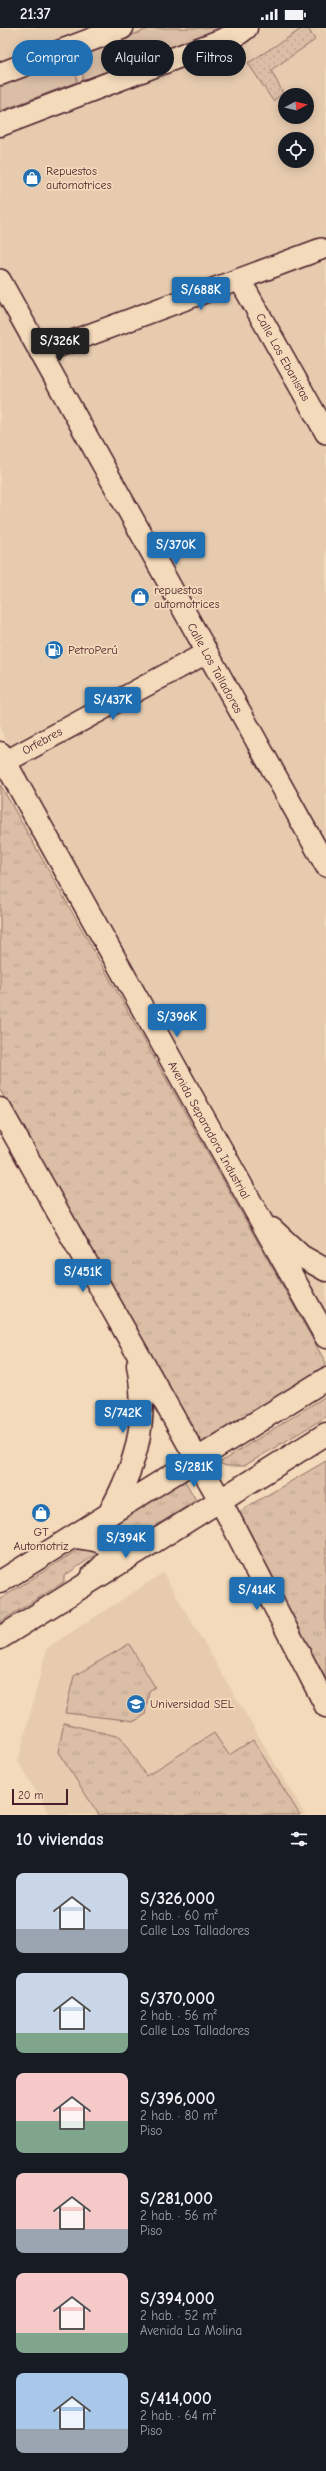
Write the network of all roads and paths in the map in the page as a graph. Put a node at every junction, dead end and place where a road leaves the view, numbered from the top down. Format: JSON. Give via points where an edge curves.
{"nodes":[{"id":1,"x":246,"y":28,"type":"edge"},
{"id":2,"x":113,"y":30,"type":"edge"},
{"id":3,"x":0,"y":74,"type":"edge"},
{"id":4,"x":0,"y":125,"type":"edge"},
{"id":5,"x":321,"y":249,"type":"dead end"},
{"id":6,"x":0,"y":280,"type":"edge"},
{"id":7,"x":240,"y":280,"type":"junction"},
{"id":8,"x":40,"y":353,"type":"junction"},
{"id":9,"x":326,"y":433,"type":"edge"},
{"id":10,"x":206,"y":653,"type":"junction"},
{"id":11,"x":2,"y":758,"type":"edge"},
{"id":12,"x":326,"y":866,"type":"edge"},
{"id":13,"x":0,"y":1109,"type":"edge"},
{"id":14,"x":245,"y":1196,"type":"junction"},
{"id":15,"x":326,"y":1270,"type":"edge"},
{"id":16,"x":326,"y":1337,"type":"edge"},
{"id":17,"x":137,"y":1354,"type":"junction"},
{"id":18,"x":326,"y":1379,"type":"edge"},
{"id":19,"x":326,"y":1434,"type":"edge"},
{"id":20,"x":197,"y":1460,"type":"junction"},
{"id":21,"x":220,"y":1500,"type":"junction"},
{"id":22,"x":109,"y":1514,"type":"junction"},
{"id":23,"x":74,"y":1537,"type":"junction"},
{"id":24,"x":0,"y":1582,"type":"edge"},
{"id":25,"x":64,"y":1598,"type":"junction"},
{"id":26,"x":0,"y":1638,"type":"edge"},
{"id":27,"x":326,"y":1706,"type":"edge"}],
"edges":[{"from":1,"to":4,"type":"main road","via":[[238,34],[144,72]]},
{"from":2,"to":3,"type":"main road"},
{"from":5,"to":7,"type":"street"},
{"from":6,"to":8,"type":"street","name":"Calle Los Talladores"},
{"from":7,"to":8,"type":"street"},
{"from":7,"to":9,"type":"street","name":"Calle Los Ebanistas"},
{"from":8,"to":10,"type":"street","name":"Calle Los Talladores"},
{"from":10,"to":11,"type":"street","name":"Orfebres"},
{"from":10,"to":12,"type":"street","name":"Calle Los Talladores"},
{"from":11,"to":14,"type":"main road","name":"Avenida Separadora Industrial"},
{"from":13,"to":17,"type":"main road"},
{"from":14,"to":15,"type":"main road","via":[[272,1229],[301,1256]]},
{"from":14,"to":16,"type":"main road","name":"Avenida Separadora Industrial"},
{"from":17,"to":20,"type":"main road"},
{"from":17,"to":22,"type":"main road","via":[[142,1387],[139,1440],[125,1485]]},
{"from":18,"to":20,"type":"main road"},
{"from":19,"to":21,"type":"main road"},
{"from":20,"to":21,"type":"main road"},
{"from":20,"to":22,"type":"main road"},
{"from":21,"to":25,"type":"main road"},
{"from":21,"to":27,"type":"main road"},
{"from":22,"to":23,"type":"main road"},
{"from":23,"to":24,"type":"main road"},
{"from":23,"to":25,"type":"main road","via":[[101,1540],[107,1544],[110,1554],[100,1568]]},
{"from":25,"to":26,"type":"main road"}]}
